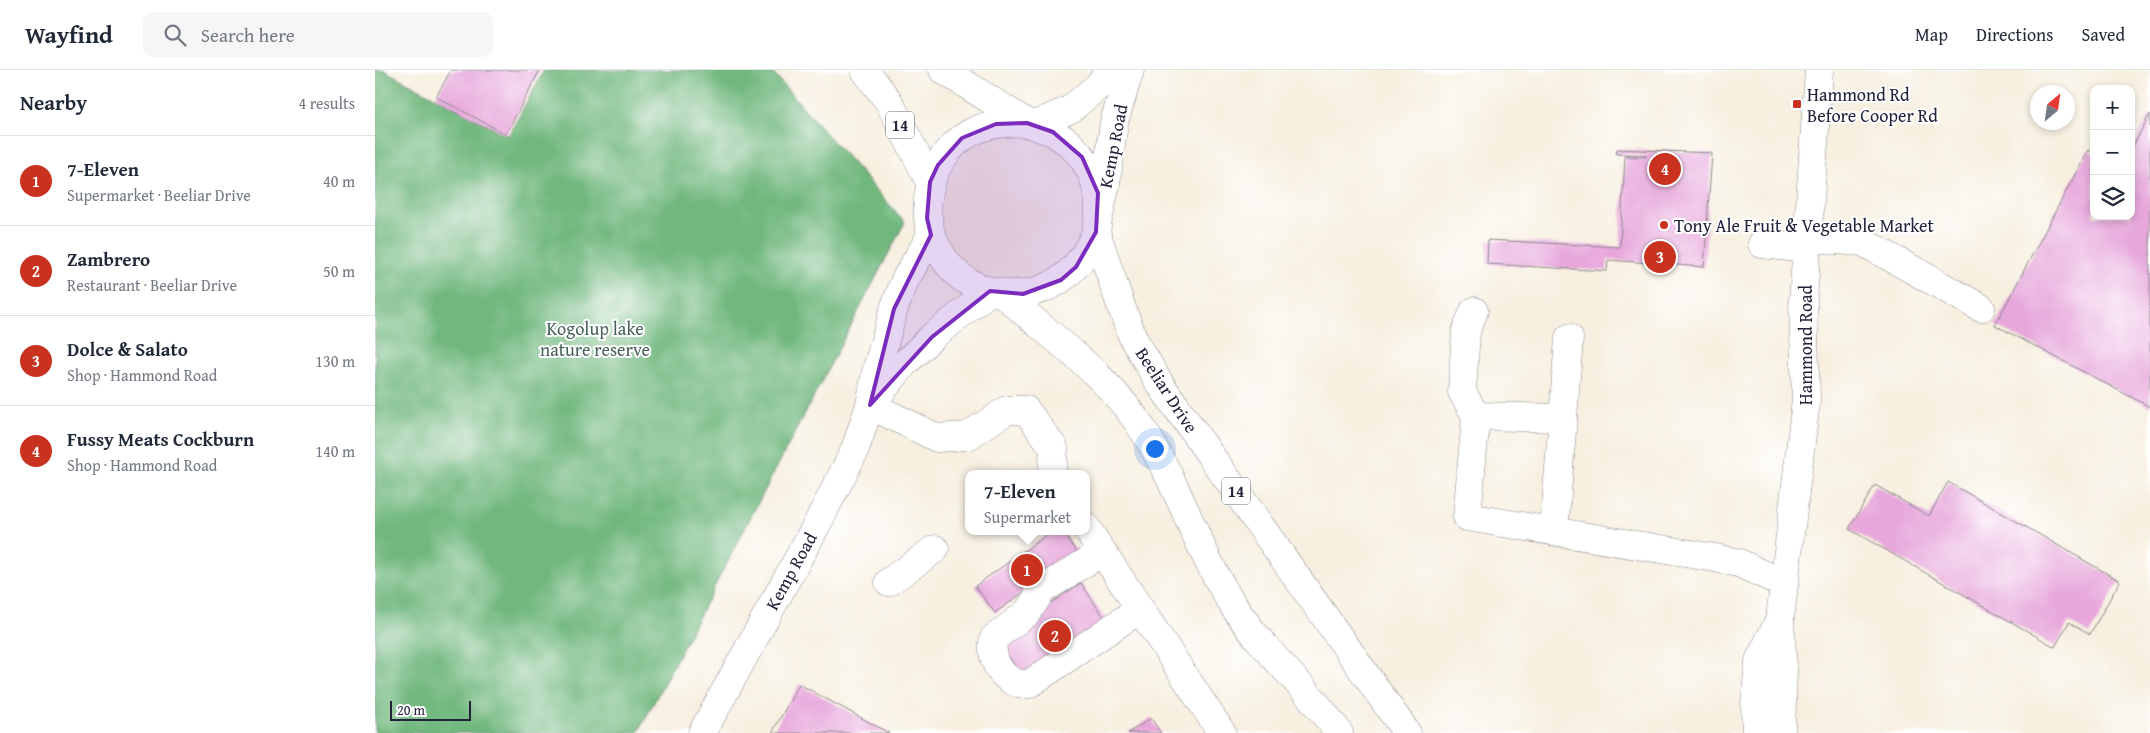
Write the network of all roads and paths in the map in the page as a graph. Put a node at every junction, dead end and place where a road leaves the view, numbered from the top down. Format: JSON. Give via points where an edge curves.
{"nodes":[{"id":1,"x":865,"y":70,"type":"edge"},
{"id":2,"x":943,"y":70,"type":"edge"},
{"id":3,"x":1110,"y":70,"type":"edge"},
{"id":4,"x":1130,"y":70,"type":"edge"},
{"id":5,"x":1819,"y":70,"type":"edge"},
{"id":6,"x":1031,"y":124,"type":"junction"},
{"id":7,"x":930,"y":182,"type":"junction"},
{"id":8,"x":1097,"y":227,"type":"junction"},
{"id":9,"x":931,"y":235,"type":"junction"},
{"id":10,"x":1807,"y":243,"type":"junction"},
{"id":11,"x":1762,"y":244,"type":"dead end"},
{"id":12,"x":996,"y":292,"type":"junction"},
{"id":13,"x":1981,"y":308,"type":"dead end"},
{"id":14,"x":1474,"y":311,"type":"dead end"},
{"id":15,"x":1569,"y":338,"type":"dead end"},
{"id":16,"x":870,"y":405,"type":"junction"},
{"id":17,"x":1476,"y":416,"type":"junction"},
{"id":18,"x":1563,"y":418,"type":"junction"},
{"id":19,"x":1052,"y":470,"type":"edge"},
{"id":20,"x":1554,"y":531,"type":"junction"},
{"id":21,"x":1090,"y":533,"type":"edge"},
{"id":22,"x":935,"y":549,"type":"dead end"},
{"id":23,"x":1102,"y":552,"type":"junction"},
{"id":24,"x":889,"y":582,"type":"dead end"},
{"id":25,"x":1784,"y":584,"type":"junction"},
{"id":26,"x":1140,"y":609,"type":"junction"},
{"id":27,"x":1780,"y":619,"type":"junction"},
{"id":28,"x":702,"y":733,"type":"edge"},
{"id":29,"x":1222,"y":733,"type":"edge"},
{"id":30,"x":1339,"y":733,"type":"edge"},
{"id":31,"x":1407,"y":733,"type":"edge"},
{"id":32,"x":1756,"y":733,"type":"edge"},
{"id":33,"x":1781,"y":733,"type":"edge"}],
"edges":[{"from":1,"to":7,"type":"main road","number":"14","via":[[889,102]]},
{"from":2,"to":6,"type":"main road","name":"Beeliar Drive","number":"14"},
{"from":3,"to":6,"type":"main road","name":"Kemp Road","via":[[1098,86],[1071,109]]},
{"from":4,"to":8,"type":"main road","name":"Kemp Road","via":[[1114,122]]},
{"from":5,"to":10,"type":"main road","name":"Hammond Road"},
{"from":6,"to":7,"type":"main road","number":"14","via":[[996,124],[978,129],[949,150]]},
{"from":6,"to":8,"type":"main road","name":"Beeliar Drive","number":"14","via":[[1061,138],[1082,157],[1098,193]]},
{"from":7,"to":9,"type":"main road","number":"14","via":[[927,209]]},
{"from":8,"to":12,"type":"main road","number":"14","via":[[1077,267],[1061,280],[1023,294]]},
{"from":8,"to":31,"type":"main road","name":"Beeliar Drive","number":"14","via":[[1133,338],[1160,384]]},
{"from":9,"to":12,"type":"main road","number":"14","via":[[938,251],[960,276],[974,285]]},
{"from":9,"to":16,"type":"main road","name":"Kemp Road","via":[[905,280],[894,309]]},
{"from":10,"to":11,"type":"main road"},
{"from":10,"to":13,"type":"main road","via":[[1863,242]]},
{"from":10,"to":25,"type":"main road","name":"Hammond Road","via":[[1803,302],[1806,400]]},
{"from":12,"to":16,"type":"main road","name":"Kemp Road","via":[[932,338]]},
{"from":12,"to":30,"type":"main road","number":"14","via":[[1093,369],[1124,403],[1156,452],[1216,577],[1235,607]]},
{"from":14,"to":17,"type":"main road","via":[[1467,331],[1462,392]]},
{"from":15,"to":18,"type":"main road"},
{"from":16,"to":19,"type":"main road","via":[[937,438],[968,436],[1007,410],[1026,410],[1054,448]]},
{"from":16,"to":28,"type":"main road","name":"Kemp Road","via":[[854,452]]},
{"from":17,"to":18,"type":"main road"},
{"from":17,"to":20,"type":"main road","via":[[1467,516]]},
{"from":18,"to":20,"type":"main road"},
{"from":20,"to":25,"type":"main road","via":[[1739,563]]},
{"from":21,"to":23,"type":"main road"},
{"from":22,"to":24,"type":"main road"},
{"from":23,"to":26,"type":"main road"},
{"from":23,"to":26,"type":"main road","via":[[1042,590],[1027,613],[994,638],[991,652],[1005,676],[1016,684],[1029,684]]},
{"from":25,"to":27,"type":"main road","name":"Hammond Road"},
{"from":26,"to":29,"type":"main road"},
{"from":27,"to":32,"type":"main road","name":"Hammond Road","via":[[1759,660]]},
{"from":27,"to":33,"type":"main road","name":"Hammond Road","via":[[1783,668]]}]}
